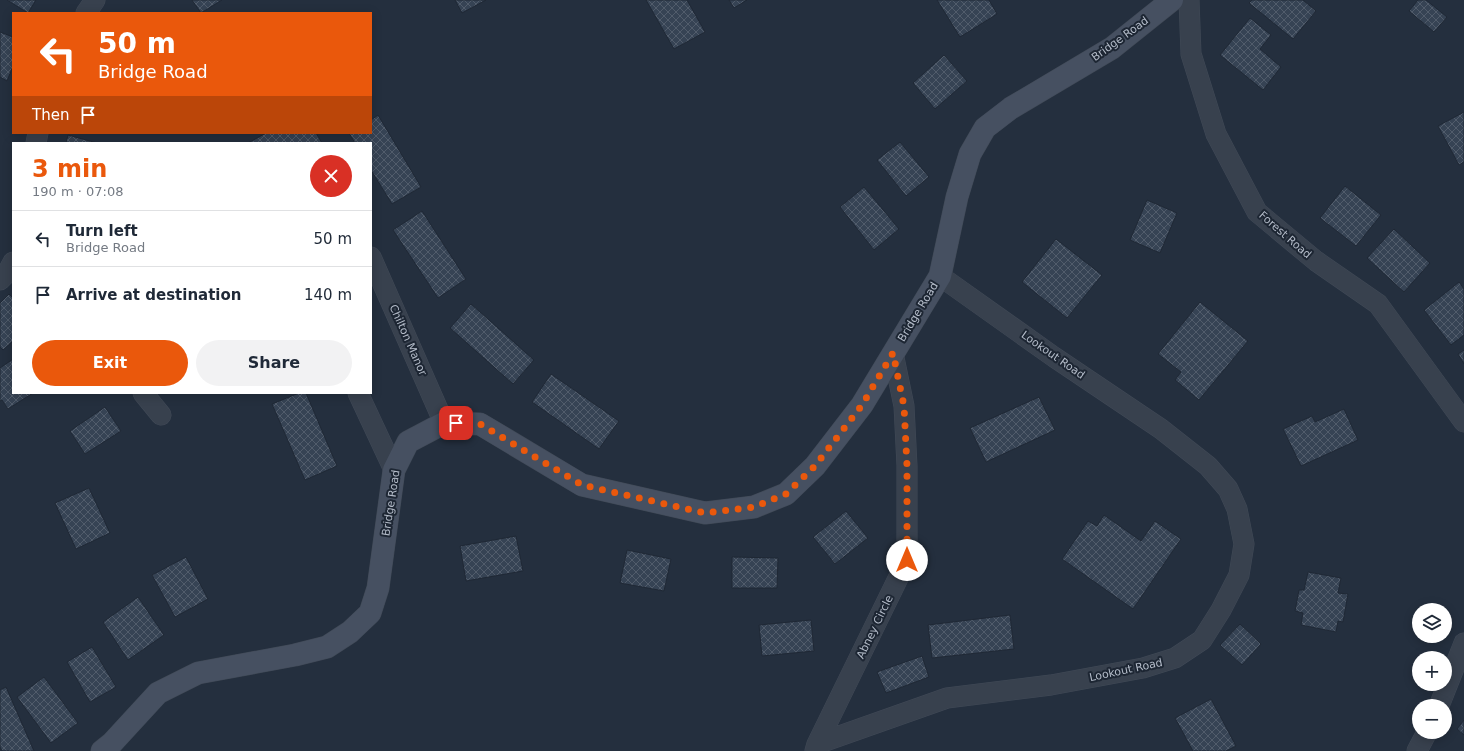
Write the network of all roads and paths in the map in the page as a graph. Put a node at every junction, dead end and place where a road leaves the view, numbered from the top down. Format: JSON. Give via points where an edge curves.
{"nodes":[{"id":1,"x":95,"y":0,"type":"edge"},
{"id":2,"x":1172,"y":0,"type":"edge"},
{"id":3,"x":1189,"y":0,"type":"edge"},
{"id":4,"x":87,"y":12,"type":"edge"},
{"id":5,"x":372,"y":259,"type":"edge"},
{"id":6,"x":12,"y":264,"type":"edge"},
{"id":7,"x":940,"y":276,"type":"junction"},
{"id":8,"x":0,"y":280,"type":"edge"},
{"id":9,"x":893,"y":353,"type":"junction"},
{"id":10,"x":144,"y":394,"type":"edge"},
{"id":11,"x":358,"y":394,"type":"edge"},
{"id":12,"x":161,"y":415,"type":"dead end"},
{"id":13,"x":1464,"y":422,"type":"edge"},
{"id":14,"x":444,"y":423,"type":"junction"},
{"id":15,"x":394,"y":470,"type":"junction"},
{"id":16,"x":1464,"y":643,"type":"edge"},
{"id":17,"x":1442,"y":699,"type":"edge"},
{"id":18,"x":1423,"y":739,"type":"edge"},
{"id":19,"x":816,"y":748,"type":"edge"},
{"id":20,"x":102,"y":751,"type":"edge"},
{"id":21,"x":1417,"y":751,"type":"edge"}],
"edges":[{"from":1,"to":4,"type":"street"},
{"from":2,"to":7,"type":"street","name":"Bridge Road","via":[[1112,48],[1011,108],[985,128],[970,154],[957,197]]},
{"from":3,"to":13,"type":"street","name":"Forest Road","via":[[1191,54],[1216,134],[1257,212],[1316,262],[1378,304]]},
{"from":5,"to":14,"type":"street","name":"Chilton Manor"},
{"from":6,"to":8,"type":"street"},
{"from":7,"to":9,"type":"street","name":"Bridge Road"},
{"from":7,"to":19,"type":"street","name":"Lookout Road","via":[[1161,429],[1208,466],[1228,490],[1237,508],[1244,544],[1239,575],[1202,640],[1175,658],[1143,668],[1051,685],[948,698]]},
{"from":9,"to":14,"type":"street","name":"Bridge Road","via":[[862,405],[815,466],[786,494],[754,507],[705,513],[582,485],[480,424]]},
{"from":9,"to":19,"type":"street","name":"Abney Circle","via":[[904,406],[907,560]]},
{"from":10,"to":12,"type":"street"},
{"from":11,"to":15,"type":"street"},
{"from":14,"to":15,"type":"street","name":"Bridge Road","via":[[408,442]]},
{"from":15,"to":20,"type":"street","name":"Bridge Road","via":[[378,588],[370,613],[350,632],[327,647],[198,673],[158,693]]},
{"from":16,"to":17,"type":"street"},
{"from":18,"to":21,"type":"street"}]}
